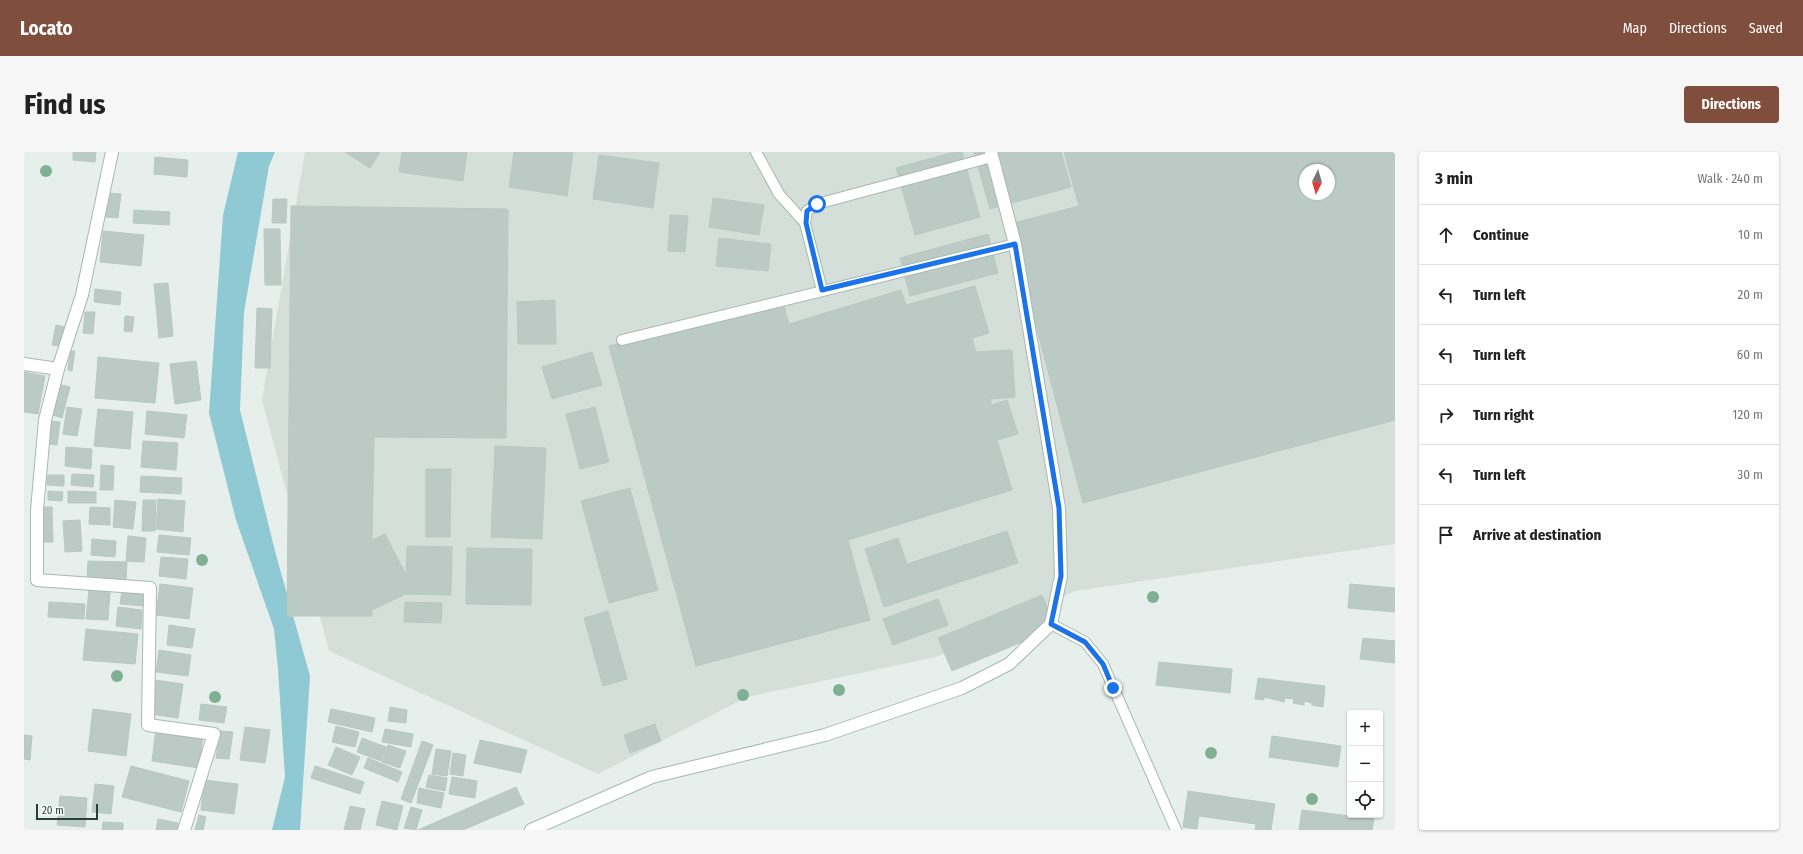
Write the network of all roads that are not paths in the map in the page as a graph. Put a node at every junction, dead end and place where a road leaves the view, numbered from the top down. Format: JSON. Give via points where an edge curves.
{"nodes":[{"id":1,"x":112,"y":152,"type":"edge"},
{"id":2,"x":756,"y":152,"type":"edge"},
{"id":3,"x":992,"y":154,"type":"edge"},
{"id":4,"x":806,"y":223,"type":"junction"},
{"id":5,"x":1015,"y":244,"type":"junction"},
{"id":6,"x":822,"y":290,"type":"junction"},
{"id":7,"x":622,"y":340,"type":"dead end"},
{"id":8,"x":24,"y":364,"type":"edge"},
{"id":9,"x":58,"y":369,"type":"junction"},
{"id":10,"x":1051,"y":624,"type":"junction"},
{"id":11,"x":184,"y":830,"type":"edge"},
{"id":12,"x":532,"y":830,"type":"edge"},
{"id":13,"x":1176,"y":830,"type":"edge"}],
"edges":[{"from":1,"to":9,"type":"street","via":[[82,295]]},
{"from":2,"to":4,"type":"lane","via":[[779,194]]},
{"from":3,"to":4,"type":"lane","via":[[817,204],[807,211]]},
{"from":3,"to":5,"type":"street"},
{"from":4,"to":6,"type":"lane"},
{"from":5,"to":6,"type":"lane"},
{"from":5,"to":10,"type":"street","via":[[1059,508],[1061,576]]},
{"from":6,"to":7,"type":"lane"},
{"from":8,"to":9,"type":"street"},
{"from":9,"to":11,"type":"street","via":[[45,420],[37,510],[37,580],[150,588],[148,724],[214,734]]},
{"from":10,"to":12,"type":"street","via":[[1010,664],[962,688],[825,734],[652,777]]},
{"from":10,"to":13,"type":"lane","via":[[1085,642],[1103,664]]}]}
